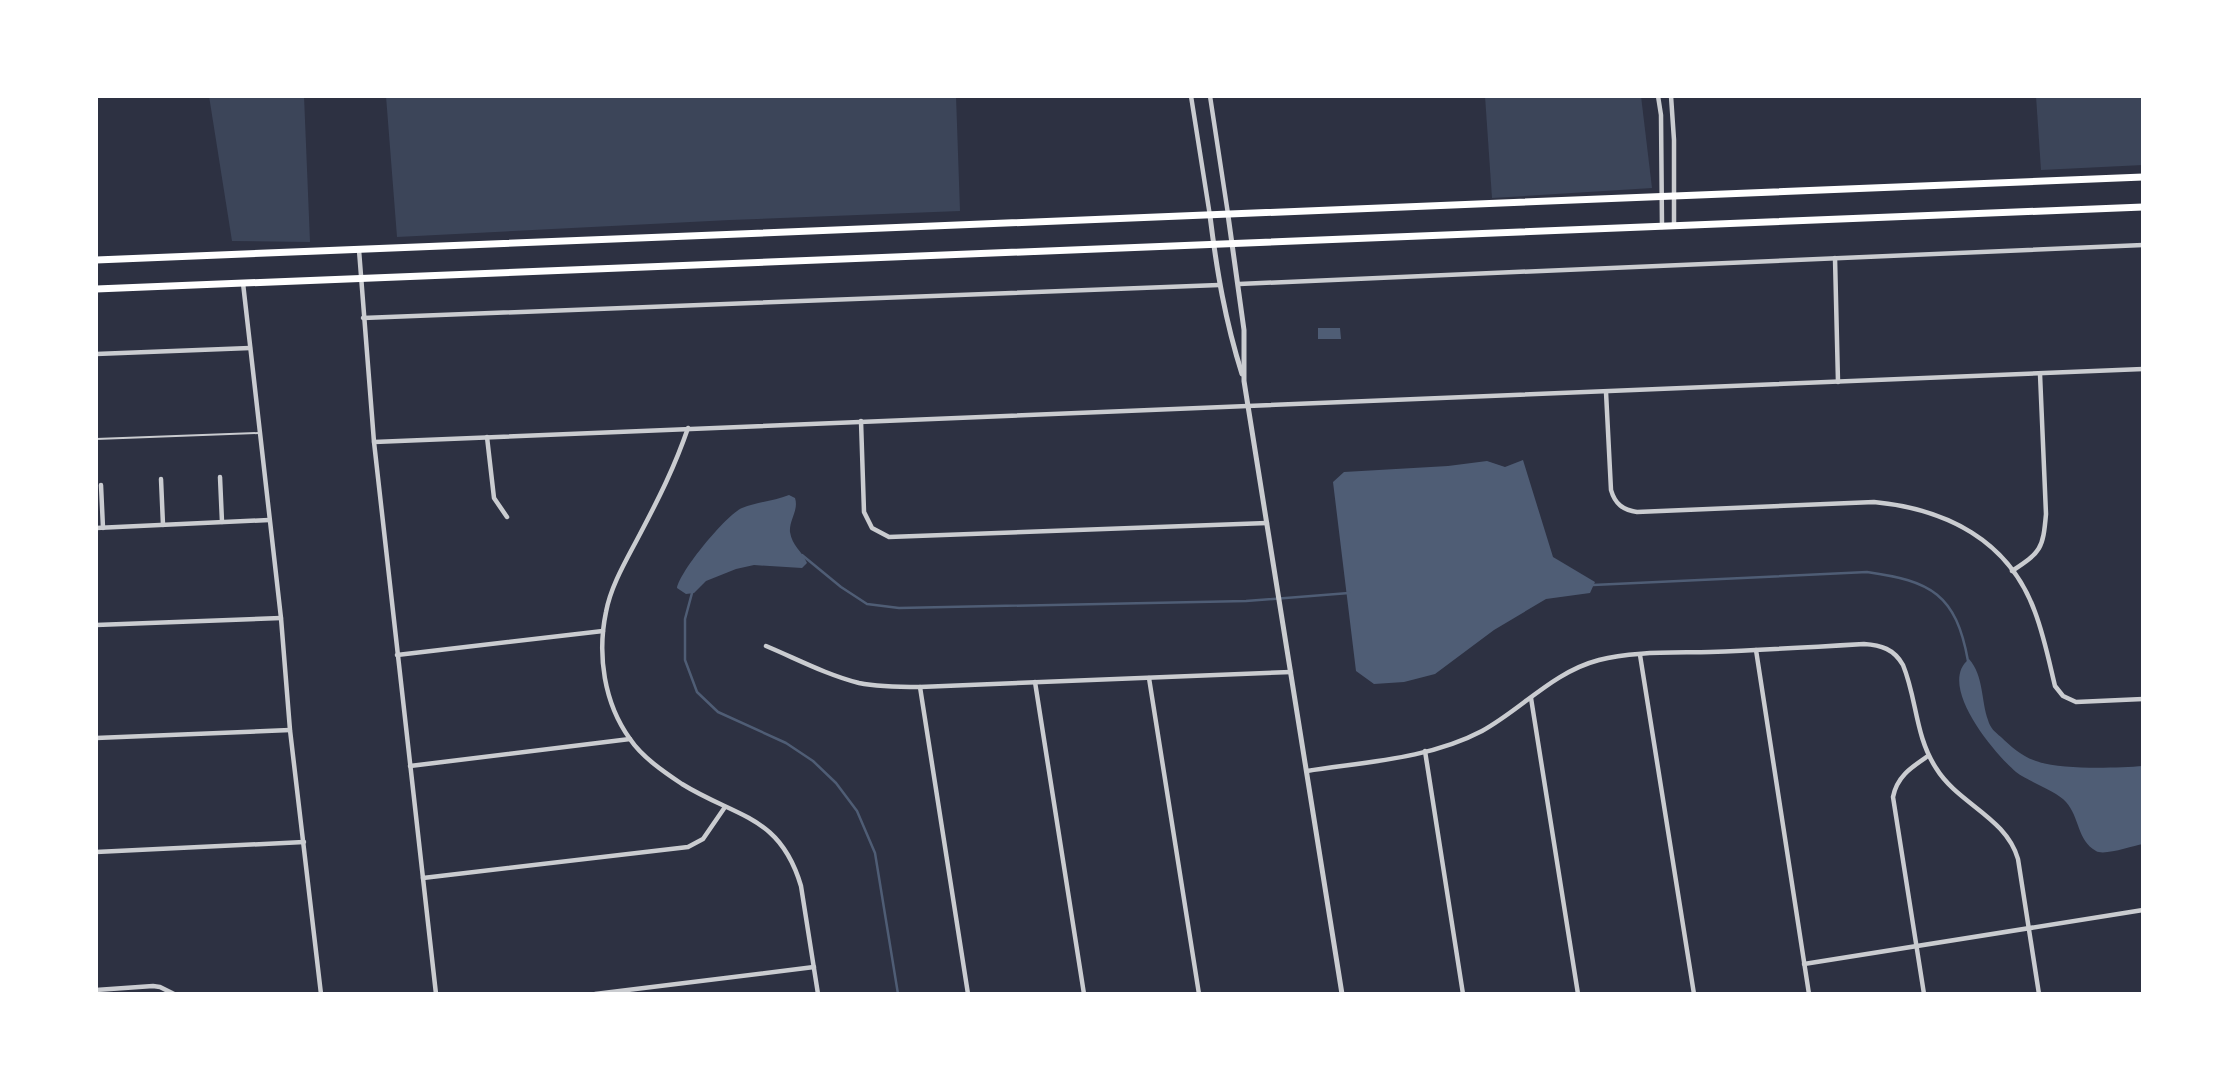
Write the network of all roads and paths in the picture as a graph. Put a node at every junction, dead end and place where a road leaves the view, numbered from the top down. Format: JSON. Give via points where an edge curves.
{"nodes":[{"id":1,"x":1191,"y":96,"type":"edge"},
{"id":2,"x":1210,"y":96,"type":"edge"},
{"id":3,"x":1671,"y":97,"type":"edge"},
{"id":4,"x":1659,"y":98,"type":"edge"},
{"id":5,"x":2143,"y":177,"type":"edge"},
{"id":6,"x":1674,"y":196,"type":"junction"},
{"id":7,"x":1662,"y":197,"type":"junction"},
{"id":8,"x":2143,"y":207,"type":"edge"},
{"id":9,"x":1228,"y":215,"type":"junction"},
{"id":10,"x":1210,"y":216,"type":"junction"},
{"id":11,"x":1674,"y":226,"type":"junction"},
{"id":12,"x":1662,"y":227,"type":"junction"},
{"id":13,"x":1214,"y":244,"type":"junction"},
{"id":14,"x":1232,"y":244,"type":"junction"},
{"id":15,"x":2143,"y":245,"type":"edge"},
{"id":16,"x":359,"y":250,"type":"junction"},
{"id":17,"x":1835,"y":258,"type":"junction"},
{"id":18,"x":96,"y":260,"type":"edge"},
{"id":19,"x":361,"y":279,"type":"junction"},
{"id":20,"x":243,"y":283,"type":"junction"},
{"id":21,"x":1239,"y":284,"type":"junction"},
{"id":22,"x":1219,"y":285,"type":"junction"},
{"id":23,"x":96,"y":289,"type":"edge"},
{"id":24,"x":363,"y":318,"type":"junction"},
{"id":25,"x":250,"y":348,"type":"junction"},
{"id":26,"x":96,"y":354,"type":"edge"},
{"id":27,"x":2143,"y":369,"type":"edge"},
{"id":28,"x":2040,"y":374,"type":"junction"},
{"id":29,"x":1244,"y":381,"type":"junction"},
{"id":30,"x":1838,"y":382,"type":"junction"},
{"id":31,"x":1606,"y":391,"type":"junction"},
{"id":32,"x":1248,"y":405,"type":"junction"},
{"id":33,"x":860,"y":421,"type":"junction"},
{"id":34,"x":688,"y":428,"type":"junction"},
{"id":35,"x":259,"y":433,"type":"junction"},
{"id":36,"x":487,"y":437,"type":"junction"},
{"id":37,"x":96,"y":439,"type":"edge"},
{"id":38,"x":373,"y":442,"type":"junction"},
{"id":39,"x":220,"y":477,"type":"dead end"},
{"id":40,"x":161,"y":479,"type":"dead end"},
{"id":41,"x":101,"y":485,"type":"dead end"},
{"id":42,"x":507,"y":517,"type":"dead end"},
{"id":43,"x":269,"y":520,"type":"junction"},
{"id":44,"x":222,"y":522,"type":"junction"},
{"id":45,"x":1267,"y":523,"type":"junction"},
{"id":46,"x":163,"y":525,"type":"junction"},
{"id":47,"x":99,"y":528,"type":"edge"},
{"id":48,"x":2012,"y":571,"type":"junction"},
{"id":49,"x":281,"y":618,"type":"junction"},
{"id":50,"x":96,"y":625,"type":"edge"},
{"id":51,"x":603,"y":631,"type":"junction"},
{"id":52,"x":766,"y":646,"type":"dead end"},
{"id":53,"x":1756,"y":650,"type":"junction"},
{"id":54,"x":397,"y":655,"type":"junction"},
{"id":55,"x":1640,"y":655,"type":"junction"},
{"id":56,"x":1291,"y":672,"type":"junction"},
{"id":57,"x":1149,"y":678,"type":"junction"},
{"id":58,"x":1035,"y":682,"type":"junction"},
{"id":59,"x":920,"y":687,"type":"junction"},
{"id":60,"x":1531,"y":698,"type":"junction"},
{"id":61,"x":2143,"y":699,"type":"edge"},
{"id":62,"x":290,"y":730,"type":"junction"},
{"id":63,"x":96,"y":738,"type":"edge"},
{"id":64,"x":630,"y":739,"type":"junction"},
{"id":65,"x":1425,"y":751,"type":"junction"},
{"id":66,"x":1928,"y":756,"type":"junction"},
{"id":67,"x":410,"y":766,"type":"junction"},
{"id":68,"x":1307,"y":771,"type":"junction"},
{"id":69,"x":725,"y":807,"type":"junction"},
{"id":70,"x":304,"y":842,"type":"junction"},
{"id":71,"x":96,"y":852,"type":"edge"},
{"id":72,"x":423,"y":877,"type":"junction"},
{"id":73,"x":2143,"y":910,"type":"edge"},
{"id":74,"x":2029,"y":928,"type":"junction"},
{"id":75,"x":1917,"y":946,"type":"junction"},
{"id":76,"x":1804,"y":964,"type":"junction"},
{"id":77,"x":814,"y":967,"type":"junction"},
{"id":78,"x":96,"y":989,"type":"edge"},
{"id":79,"x":174,"y":994,"type":"edge"},
{"id":80,"x":321,"y":994,"type":"edge"},
{"id":81,"x":436,"y":994,"type":"edge"},
{"id":82,"x":595,"y":994,"type":"edge"},
{"id":83,"x":818,"y":994,"type":"edge"},
{"id":84,"x":968,"y":994,"type":"edge"},
{"id":85,"x":1084,"y":994,"type":"edge"},
{"id":86,"x":1199,"y":994,"type":"edge"},
{"id":87,"x":1342,"y":994,"type":"edge"},
{"id":88,"x":1463,"y":994,"type":"edge"},
{"id":89,"x":1578,"y":994,"type":"edge"},
{"id":90,"x":1694,"y":994,"type":"edge"},
{"id":91,"x":1809,"y":994,"type":"edge"},
{"id":92,"x":1924,"y":994,"type":"edge"},
{"id":93,"x":2039,"y":994,"type":"edge"}],
"edges":[{"from":1,"to":10,"type":"street"},
{"from":2,"to":9,"type":"street"},
{"from":3,"to":4,"type":"street"},
{"from":3,"to":6,"type":"street"},
{"from":4,"to":7,"type":"street"},
{"from":5,"to":6,"type":"main road"},
{"from":6,"to":7,"type":"main road"},
{"from":6,"to":11,"type":"street"},
{"from":7,"to":9,"type":"main road"},
{"from":7,"to":12,"type":"street"},
{"from":8,"to":11,"type":"main road"},
{"from":9,"to":10,"type":"main road"},
{"from":9,"to":14,"type":"street"},
{"from":10,"to":13,"type":"street"},
{"from":10,"to":16,"type":"main road"},
{"from":11,"to":12,"type":"main road"},
{"from":12,"to":14,"type":"main road"},
{"from":13,"to":14,"type":"main road"},
{"from":13,"to":19,"type":"main road"},
{"from":13,"to":22,"type":"street"},
{"from":14,"to":21,"type":"street"},
{"from":15,"to":17,"type":"street"},
{"from":16,"to":18,"type":"main road"},
{"from":16,"to":19,"type":"street"},
{"from":17,"to":21,"type":"street"},
{"from":17,"to":30,"type":"street"},
{"from":19,"to":20,"type":"main road"},
{"from":19,"to":24,"type":"street"},
{"from":20,"to":23,"type":"main road"},
{"from":20,"to":25,"type":"street"},
{"from":21,"to":29,"type":"street"},
{"from":22,"to":24,"type":"street"},
{"from":22,"to":29,"type":"street"},
{"from":24,"to":38,"type":"street"},
{"from":25,"to":26,"type":"street"},
{"from":25,"to":35,"type":"street"},
{"from":27,"to":28,"type":"street"},
{"from":28,"to":30,"type":"street"},
{"from":28,"to":48,"type":"street","via":[[2044,537],[2036,555]]},
{"from":29,"to":32,"type":"street"},
{"from":30,"to":31,"type":"street"},
{"from":31,"to":32,"type":"street"},
{"from":31,"to":48,"type":"street","via":[[1611,490],[1620,506],[1629,511],[1874,502],[1903,505],[1966,529]]},
{"from":32,"to":33,"type":"street"},
{"from":32,"to":45,"type":"street"},
{"from":33,"to":34,"type":"street"},
{"from":33,"to":45,"type":"street","via":[[864,509],[872,528],[882,534]]},
{"from":34,"to":36,"type":"street"},
{"from":34,"to":51,"type":"street","via":[[672,473],[614,587]]},
{"from":35,"to":37,"type":"lane"},
{"from":35,"to":43,"type":"street"},
{"from":36,"to":38,"type":"street"},
{"from":36,"to":42,"type":"street","via":[[494,498]]},
{"from":38,"to":54,"type":"street"},
{"from":39,"to":44,"type":"street"},
{"from":40,"to":46,"type":"street"},
{"from":41,"to":47,"type":"street"},
{"from":43,"to":44,"type":"street"},
{"from":43,"to":49,"type":"street"},
{"from":44,"to":46,"type":"street"},
{"from":45,"to":56,"type":"street"},
{"from":46,"to":47,"type":"street"},
{"from":48,"to":61,"type":"street","via":[[2035,610],[2059,693],[2069,700]]},
{"from":49,"to":50,"type":"street"},
{"from":49,"to":62,"type":"street"},
{"from":51,"to":54,"type":"street"},
{"from":51,"to":64,"type":"street","via":[[606,685]]},
{"from":52,"to":59,"type":"street","via":[[859,683]]},
{"from":53,"to":55,"type":"street"},
{"from":53,"to":66,"type":"street","via":[[1884,647],[1900,659],[1908,676]]},
{"from":53,"to":76,"type":"street"},
{"from":54,"to":67,"type":"street"},
{"from":55,"to":60,"type":"street","via":[[1581,666]]},
{"from":55,"to":90,"type":"street"},
{"from":56,"to":57,"type":"street"},
{"from":56,"to":68,"type":"street"},
{"from":57,"to":58,"type":"street"},
{"from":57,"to":86,"type":"street"},
{"from":58,"to":59,"type":"street"},
{"from":58,"to":85,"type":"street"},
{"from":59,"to":84,"type":"street"},
{"from":60,"to":65,"type":"street","via":[[1484,730]]},
{"from":60,"to":89,"type":"street"},
{"from":62,"to":63,"type":"street"},
{"from":62,"to":70,"type":"street"},
{"from":64,"to":67,"type":"street"},
{"from":64,"to":69,"type":"street","via":[[662,771]]},
{"from":65,"to":68,"type":"street"},
{"from":65,"to":88,"type":"street"},
{"from":66,"to":74,"type":"street","via":[[1950,787],[2010,839],[2018,859]]},
{"from":66,"to":75,"type":"street","via":[[1902,775],[1893,797]]},
{"from":67,"to":72,"type":"street"},
{"from":68,"to":87,"type":"street"},
{"from":69,"to":72,"type":"street","via":[[703,839],[688,847]]},
{"from":69,"to":77,"type":"street","via":[[761,823],[790,858],[801,886]]},
{"from":70,"to":71,"type":"street"},
{"from":70,"to":80,"type":"street"},
{"from":72,"to":81,"type":"street"},
{"from":73,"to":74,"type":"street"},
{"from":74,"to":75,"type":"street"},
{"from":74,"to":93,"type":"street"},
{"from":75,"to":76,"type":"street"},
{"from":75,"to":92,"type":"street"},
{"from":76,"to":91,"type":"street"},
{"from":77,"to":82,"type":"street"},
{"from":77,"to":83,"type":"street"},
{"from":78,"to":79,"type":"street","via":[[153,986]]}]}
